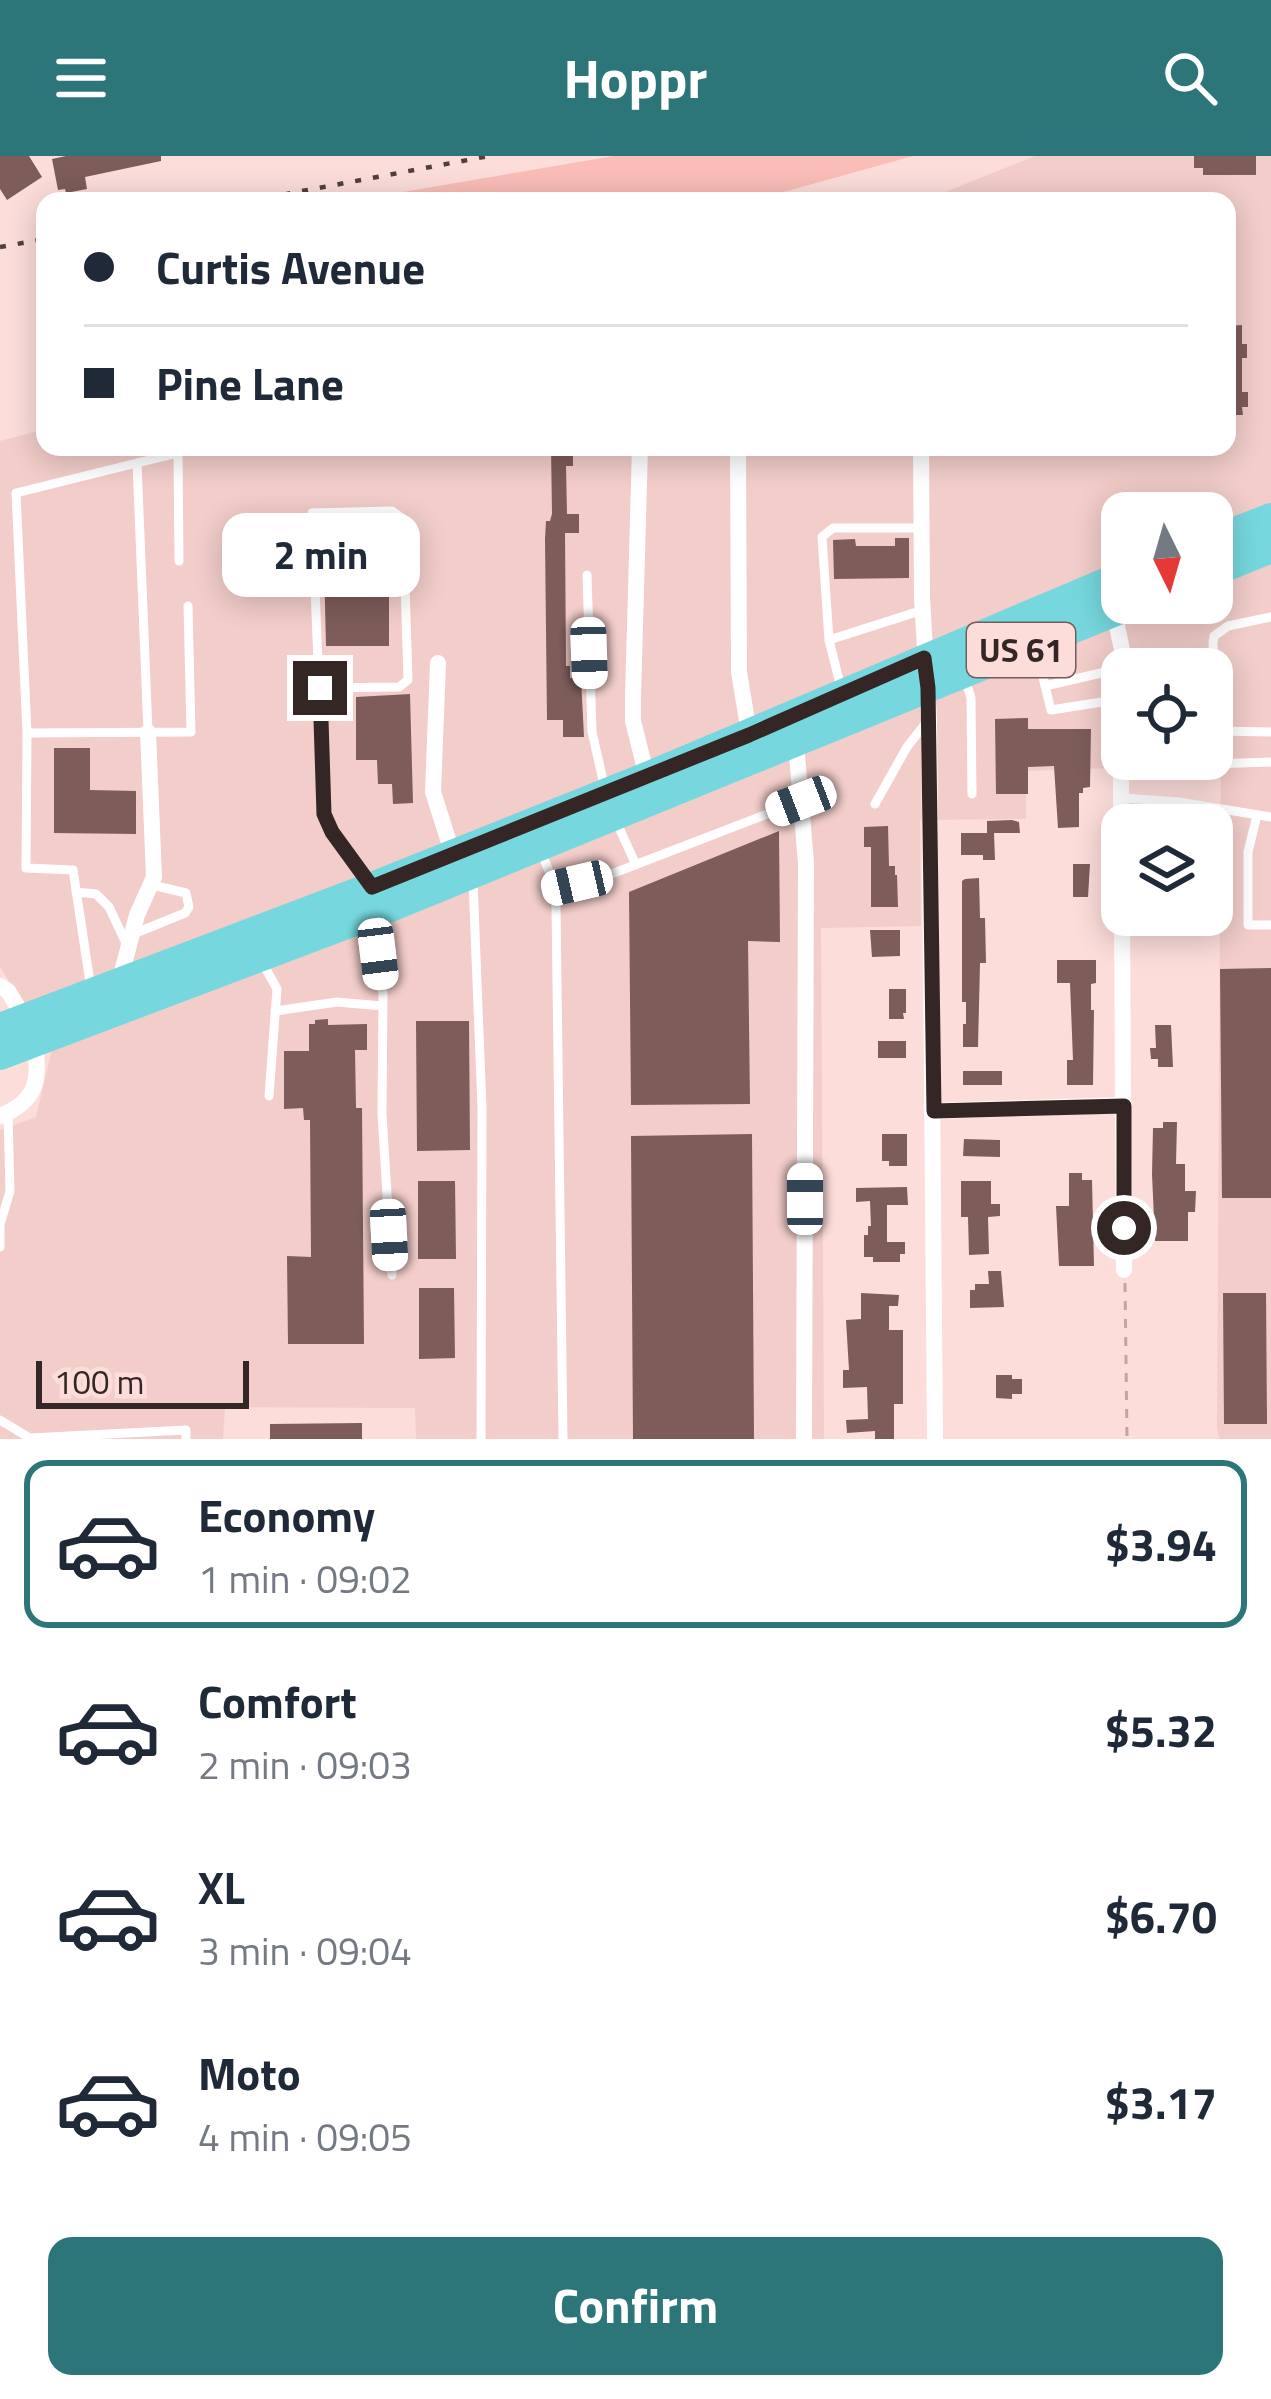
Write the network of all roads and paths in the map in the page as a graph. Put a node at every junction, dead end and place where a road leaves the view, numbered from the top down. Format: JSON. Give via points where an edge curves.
{"nodes":[{"id":1,"x":167,"y":456,"type":"edge"},
{"id":2,"x":178,"y":456,"type":"edge"},
{"id":3,"x":640,"y":456,"type":"edge"},
{"id":4,"x":738,"y":456,"type":"edge"},
{"id":5,"x":921,"y":456,"type":"edge"},
{"id":6,"x":137,"y":464,"type":"junction"},
{"id":7,"x":1271,"y":518,"type":"edge"},
{"id":8,"x":921,"y":527,"type":"junction"},
{"id":9,"x":1233,"y":533,"type":"edge"},
{"id":10,"x":1271,"y":548,"type":"edge"},
{"id":11,"x":179,"y":561,"type":"dead end"},
{"id":12,"x":1233,"y":563,"type":"edge"},
{"id":13,"x":587,"y":574,"type":"dead end"},
{"id":14,"x":1101,"y":601,"type":"edge"},
{"id":15,"x":1101,"y":605,"type":"edge"},
{"id":16,"x":188,"y":606,"type":"dead end"},
{"id":17,"x":923,"y":610,"type":"junction"},
{"id":18,"x":1271,"y":616,"type":"edge"},
{"id":19,"x":829,"y":640,"type":"junction"},
{"id":20,"x":1035,"y":644,"type":"junction"},
{"id":21,"x":438,"y":663,"type":"dead end"},
{"id":22,"x":926,"y":673,"type":"junction"},
{"id":23,"x":1101,"y":673,"type":"edge"},
{"id":24,"x":964,"y":674,"type":"junction"},
{"id":25,"x":1045,"y":686,"type":"junction"},
{"id":26,"x":320,"y":688,"type":"junction"},
{"id":27,"x":842,"y":694,"type":"junction"},
{"id":28,"x":1101,"y":703,"type":"edge"},
{"id":29,"x":929,"y":720,"type":"junction"},
{"id":30,"x":148,"y":732,"type":"junction"},
{"id":31,"x":1271,"y":732,"type":"edge"},
{"id":32,"x":27,"y":733,"type":"junction"},
{"id":33,"x":796,"y":743,"type":"junction"},
{"id":34,"x":752,"y":747,"type":"junction"},
{"id":35,"x":1271,"y":762,"type":"edge"},
{"id":36,"x":1233,"y":763,"type":"edge"},
{"id":37,"x":647,"y":777,"type":"junction"},
{"id":38,"x":1121,"y":780,"type":"edge"},
{"id":39,"x":972,"y":794,"type":"dead end"},
{"id":40,"x":1121,"y":798,"type":"junction"},
{"id":41,"x":801,"y":801,"type":"junction"},
{"id":42,"x":610,"y":804,"type":"junction"},
{"id":43,"x":875,"y":804,"type":"dead end"},
{"id":44,"x":1121,"y":804,"type":"edge"},
{"id":45,"x":1257,"y":815,"type":"junction"},
{"id":46,"x":1271,"y":817,"type":"edge"},
{"id":47,"x":539,"y":846,"type":"junction"},
{"id":48,"x":463,"y":863,"type":"junction"},
{"id":49,"x":636,"y":865,"type":"junction"},
{"id":50,"x":150,"y":885,"type":"junction"},
{"id":51,"x":553,"y":889,"type":"junction"},
{"id":52,"x":76,"y":892,"type":"junction"},
{"id":53,"x":372,"y":901,"type":"junction"},
{"id":54,"x":1271,"y":925,"type":"edge"},
{"id":55,"x":1122,"y":936,"type":"edge"},
{"id":56,"x":130,"y":941,"type":"junction"},
{"id":57,"x":249,"y":947,"type":"junction"},
{"id":58,"x":0,"y":986,"type":"edge"},
{"id":59,"x":109,"y":997,"type":"junction"},
{"id":60,"x":382,"y":1006,"type":"junction"},
{"id":61,"x":275,"y":1011,"type":"junction"},
{"id":62,"x":20,"y":1030,"type":"edge"},
{"id":63,"x":0,"y":1054,"type":"edge"},
{"id":64,"x":268,"y":1096,"type":"dead end"},
{"id":65,"x":1124,"y":1106,"type":"junction"},
{"id":66,"x":934,"y":1111,"type":"junction"},
{"id":67,"x":4,"y":1114,"type":"edge"},
{"id":68,"x":0,"y":1247,"type":"edge"},
{"id":69,"x":1124,"y":1270,"type":"joint"},
{"id":70,"x":392,"y":1275,"type":"dead end"},
{"id":71,"x":0,"y":1420,"type":"edge"},
{"id":72,"x":30,"y":1438,"type":"edge"},
{"id":73,"x":186,"y":1439,"type":"edge"},
{"id":74,"x":482,"y":1439,"type":"edge"},
{"id":75,"x":563,"y":1439,"type":"edge"},
{"id":76,"x":804,"y":1439,"type":"edge"},
{"id":77,"x":935,"y":1439,"type":"edge"},
{"id":78,"x":1126,"y":1439,"type":"edge"}],
"edges":[{"from":1,"to":6,"type":"lane"},
{"from":2,"to":11,"type":"lane"},
{"from":3,"to":37,"type":"street","via":[[633,721]]},
{"from":4,"to":34,"type":"street","via":[[739,672]]},
{"from":5,"to":8,"type":"street"},
{"from":6,"to":30,"type":"lane"},
{"from":6,"to":32,"type":"lane","via":[[16,493]]},
{"from":7,"to":9,"type":"highway"},
{"from":8,"to":17,"type":"street"},
{"from":8,"to":19,"type":"lane","via":[[833,528],[822,537]]},
{"from":10,"to":12,"type":"highway"},
{"from":13,"to":42,"type":"lane","via":[[592,732]]},
{"from":14,"to":22,"type":"highway","number":"US 61"},
{"from":15,"to":20,"type":"highway","number":"US 61"},
{"from":16,"to":30,"type":"lane","via":[[191,732]]},
{"from":17,"to":19,"type":"lane"},
{"from":17,"to":22,"type":"street"},
{"from":18,"to":31,"type":"lane","via":[[1228,626],[1213,643],[1215,731]]},
{"from":19,"to":27,"type":"lane"},
{"from":20,"to":24,"type":"highway","number":"US 61"},
{"from":20,"to":25,"type":"lane"},
{"from":21,"to":48,"type":"street","via":[[433,791]]},
{"from":22,"to":24,"type":"highway","number":"US 61"},
{"from":22,"to":27,"type":"highway","number":"US 61"},
{"from":22,"to":29,"type":"street"},
{"from":22,"to":33,"type":"highway","number":"US 61"},
{"from":23,"to":25,"type":"lane"},
{"from":24,"to":39,"type":"lane"},
{"from":25,"to":28,"type":"lane","via":[[1051,710]]},
{"from":26,"to":26,"type":"lane","via":[[312,513],[392,511],[403,519],[408,680],[399,687]]},
{"from":26,"to":53,"type":"lane","via":[[324,814]]},
{"from":27,"to":34,"type":"highway","number":"US 61"},
{"from":29,"to":43,"type":"lane"},
{"from":29,"to":66,"type":"street"},
{"from":30,"to":32,"type":"lane"},
{"from":30,"to":50,"type":"street"},
{"from":32,"to":52,"type":"lane","via":[[26,868],[73,870]]},
{"from":33,"to":34,"type":"highway","number":"US 61"},
{"from":33,"to":41,"type":"street"},
{"from":34,"to":37,"type":"highway","number":"US 61"},
{"from":34,"to":42,"type":"highway","number":"US 61"},
{"from":35,"to":36,"type":"lane"},
{"from":37,"to":42,"type":"highway","number":"US 61"},
{"from":38,"to":40,"type":"street"},
{"from":40,"to":44,"type":"street"},
{"from":40,"to":45,"type":"lane"},
{"from":41,"to":49,"type":"lane"},
{"from":41,"to":76,"type":"street"},
{"from":42,"to":47,"type":"highway","number":"US 61"},
{"from":42,"to":48,"type":"highway","number":"US 61"},
{"from":42,"to":49,"type":"lane"},
{"from":45,"to":46,"type":"lane"},
{"from":45,"to":54,"type":"lane","via":[[1248,852],[1249,925]]},
{"from":47,"to":48,"type":"highway","number":"US 61"},
{"from":47,"to":51,"type":"lane"},
{"from":48,"to":53,"type":"highway","number":"US 61"},
{"from":48,"to":74,"type":"lane","via":[[482,1108]]},
{"from":49,"to":51,"type":"lane"},
{"from":50,"to":56,"type":"street"},
{"from":50,"to":56,"type":"lane","via":[[186,893],[189,907]]},
{"from":51,"to":75,"type":"lane"},
{"from":52,"to":56,"type":"lane","via":[[96,894]]},
{"from":52,"to":59,"type":"lane"},
{"from":53,"to":57,"type":"highway","number":"US 61"},
{"from":53,"to":60,"type":"lane"},
{"from":55,"to":65,"type":"street"},
{"from":56,"to":59,"type":"street"},
{"from":57,"to":59,"type":"highway","number":"US 61"},
{"from":57,"to":61,"type":"lane","via":[[277,989]]},
{"from":58,"to":62,"type":"street"},
{"from":59,"to":62,"type":"highway","number":"US 61"},
{"from":60,"to":61,"type":"lane","via":[[337,1002]]},
{"from":60,"to":70,"type":"lane"},
{"from":61,"to":64,"type":"lane"},
{"from":62,"to":63,"type":"highway","number":"US 61"},
{"from":62,"to":67,"type":"street","via":[[38,1065],[33,1094]]},
{"from":65,"to":66,"type":"street"},
{"from":65,"to":69,"type":"street"},
{"from":66,"to":77,"type":"street"},
{"from":67,"to":68,"type":"lane","via":[[10,1190]]},
{"from":69,"to":78,"type":"path"},
{"from":71,"to":72,"type":"lane"},
{"from":72,"to":73,"type":"lane","via":[[186,1430]]}]}
